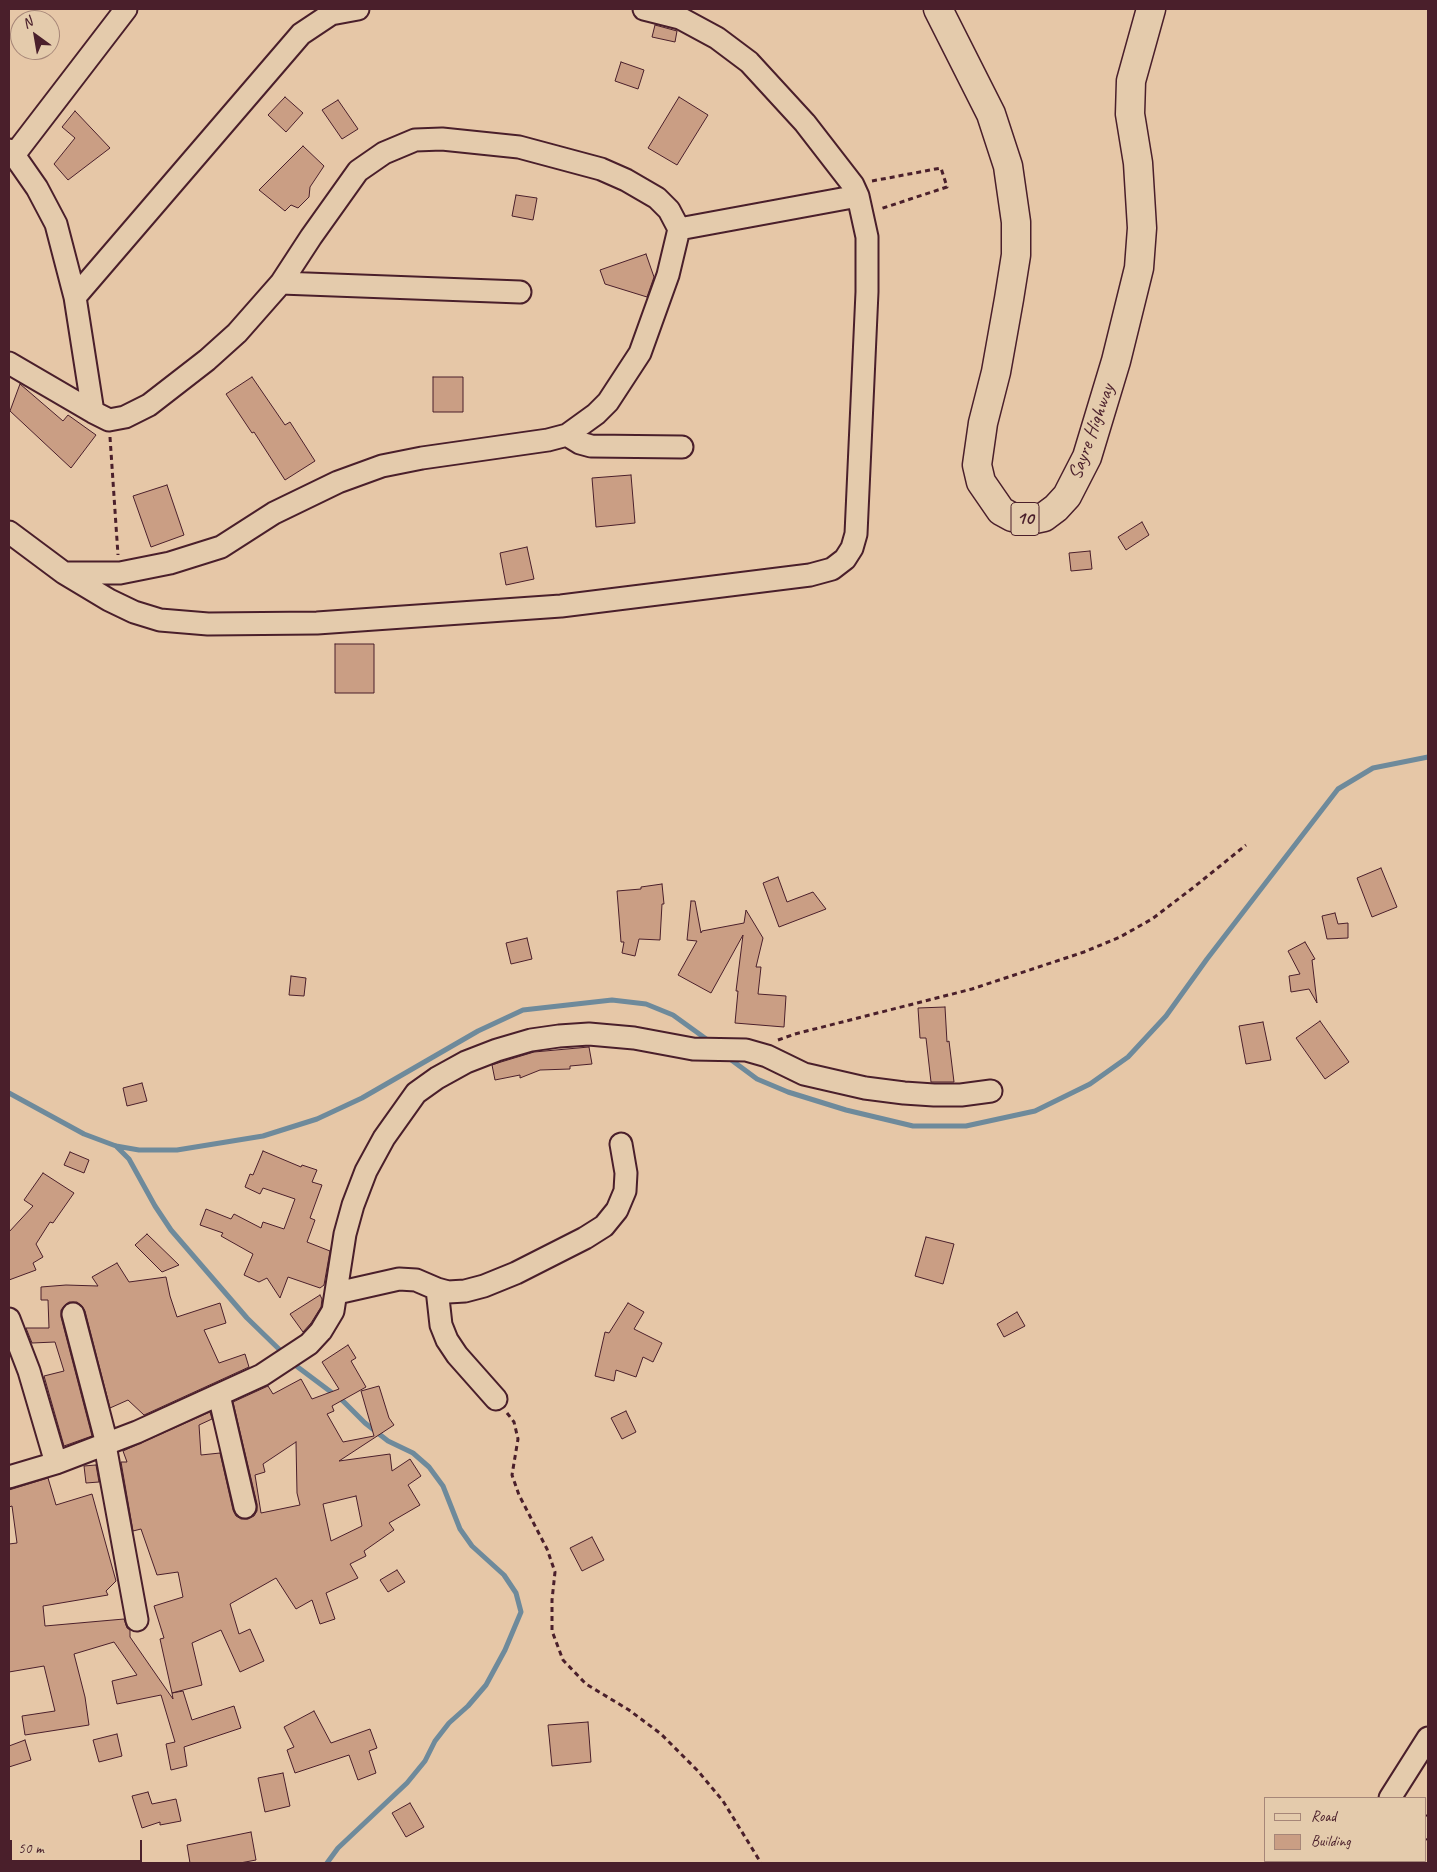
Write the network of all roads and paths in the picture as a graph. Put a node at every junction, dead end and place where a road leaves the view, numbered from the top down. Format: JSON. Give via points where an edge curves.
{"nodes":[{"id":1,"x":126,"y":9,"type":"edge"},
{"id":2,"x":358,"y":9,"type":"edge"},
{"id":3,"x":644,"y":9,"type":"edge"},
{"id":4,"x":938,"y":9,"type":"edge"},
{"id":5,"x":1151,"y":9,"type":"edge"},
{"id":6,"x":11,"y":153,"type":"edge"},
{"id":7,"x":858,"y":199,"type":"junction"},
{"id":8,"x":679,"y":229,"type":"junction"},
{"id":9,"x":281,"y":283,"type":"junction"},
{"id":10,"x":520,"y":292,"type":"dead end"},
{"id":11,"x":75,"y":297,"type":"junction"},
{"id":12,"x":9,"y":363,"type":"edge"},
{"id":13,"x":101,"y":416,"type":"junction"},
{"id":14,"x":566,"y":435,"type":"junction"},
{"id":15,"x":682,"y":447,"type":"dead end"},
{"id":16,"x":9,"y":532,"type":"edge"},
{"id":17,"x":64,"y":573,"type":"junction"},
{"id":18,"x":120,"y":573,"type":"junction"},
{"id":19,"x":1246,"y":844,"type":"dead end"},
{"id":20,"x":757,"y":1052,"type":"junction"},
{"id":21,"x":991,"y":1091,"type":"dead end"},
{"id":22,"x":621,"y":1144,"type":"dead end"},
{"id":23,"x":437,"y":1289,"type":"junction"},
{"id":24,"x":337,"y":1293,"type":"junction"},
{"id":25,"x":73,"y":1314,"type":"dead end"},
{"id":26,"x":9,"y":1320,"type":"edge"},
{"id":27,"x":219,"y":1395,"type":"junction"},
{"id":28,"x":496,"y":1399,"type":"joint"},
{"id":29,"x":106,"y":1444,"type":"junction"},
{"id":30,"x":56,"y":1463,"type":"junction"},
{"id":31,"x":9,"y":1477,"type":"edge"},
{"id":32,"x":245,"y":1507,"type":"dead end"},
{"id":33,"x":137,"y":1620,"type":"dead end"},
{"id":34,"x":1428,"y":1738,"type":"edge"},
{"id":35,"x":1391,"y":1797,"type":"edge"},
{"id":36,"x":761,"y":1863,"type":"edge"}],
"edges":[{"from":1,"to":6,"type":"street"},
{"from":2,"to":11,"type":"street","via":[[331,14],[301,34]]},
{"from":3,"to":7,"type":"street","via":[[680,18],[717,38],[749,62],[805,123]]},
{"from":4,"to":5,"type":"highway","name":"Sayre Highway","number":"10","via":[[990,114],[1008,166],[1016,222],[1016,255],[1009,299],[977,465],[981,482],[1001,511],[1030,520],[1044,517],[1067,496],[1087,457],[1139,268],[1142,228],[1138,163],[1130,114],[1131,81]]},
{"from":6,"to":11,"type":"street","via":[[37,188],[56,224]]},
{"from":7,"to":7,"type":"path","via":[[947,187],[941,168],[904,174]]},
{"from":7,"to":8,"type":"street"},
{"from":7,"to":17,"type":"street","via":[[867,237],[867,292],[856,534],[845,559],[832,569],[810,575],[561,606],[317,623],[208,624],[160,620],[134,612]]},
{"from":8,"to":9,"type":"street","via":[[669,210],[657,198],[601,169],[519,147],[442,139],[415,140],[384,153],[358,171]]},
{"from":8,"to":14,"type":"street","via":[[668,275],[640,353],[608,402]]},
{"from":9,"to":10,"type":"street"},
{"from":9,"to":13,"type":"street","via":[[237,333],[175,386],[125,417]]},
{"from":11,"to":13,"type":"street"},
{"from":12,"to":13,"type":"street"},
{"from":13,"to":18,"type":"path"},
{"from":14,"to":15,"type":"street","via":[[591,446]]},
{"from":14,"to":18,"type":"street","via":[[382,466],[338,482],[274,513],[221,547],[170,563]]},
{"from":16,"to":17,"type":"street"},
{"from":17,"to":18,"type":"street"},
{"from":19,"to":20,"type":"path","via":[[1152,919],[1120,937],[972,989],[786,1037]]},
{"from":20,"to":21,"type":"street","via":[[804,1074],[865,1088],[934,1095]]},
{"from":20,"to":24,"type":"street","via":[[693,1049],[589,1034],[559,1036],[497,1050],[437,1078],[416,1093],[384,1138],[366,1172],[345,1234]]},
{"from":22,"to":23,"type":"street","via":[[626,1173],[625,1191],[617,1210],[604,1226],[516,1273],[484,1286],[466,1291]]},
{"from":23,"to":24,"type":"street","via":[[416,1280],[399,1279]]},
{"from":23,"to":28,"type":"street","via":[[441,1325],[447,1340],[456,1355]]},
{"from":24,"to":27,"type":"street","via":[[334,1311],[309,1344],[262,1374]]},
{"from":25,"to":29,"type":"street"},
{"from":26,"to":30,"type":"street","via":[[29,1371]]},
{"from":27,"to":29,"type":"street"},
{"from":27,"to":32,"type":"street"},
{"from":28,"to":36,"type":"path","via":[[514,1422],[518,1439],[512,1475],[556,1572],[552,1631],[563,1660],[586,1684],[661,1734],[698,1771],[723,1801]]},
{"from":29,"to":30,"type":"street"},
{"from":29,"to":33,"type":"street"},
{"from":30,"to":31,"type":"street"},
{"from":34,"to":35,"type":"street"}]}
